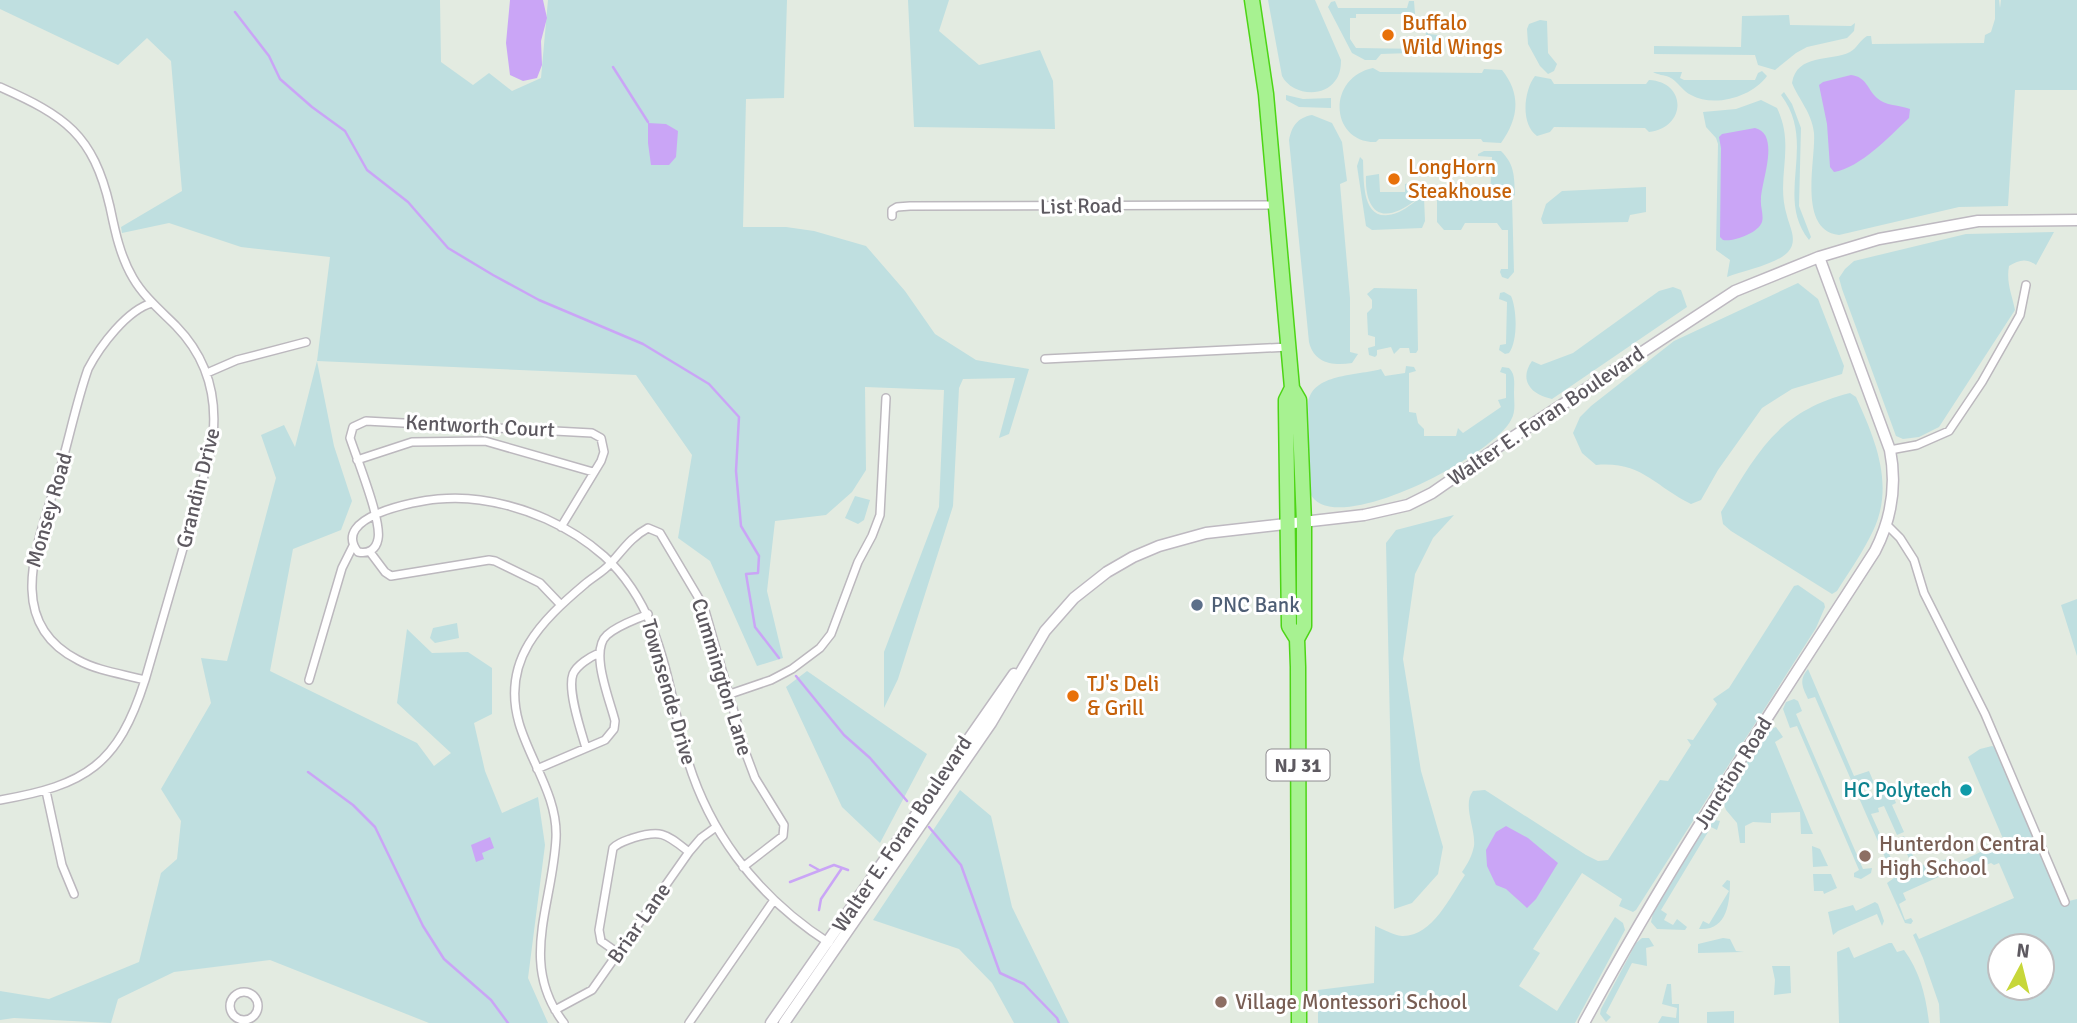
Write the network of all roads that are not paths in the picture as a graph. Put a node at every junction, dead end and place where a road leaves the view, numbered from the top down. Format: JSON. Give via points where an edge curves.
{"nodes":[{"id":1,"x":1252,"y":0,"type":"edge"},
{"id":2,"x":0,"y":87,"type":"edge"},
{"id":3,"x":1276,"y":205,"type":"junction"},
{"id":4,"x":891,"y":216,"type":"dead end"},
{"id":5,"x":2077,"y":220,"type":"edge"},
{"id":6,"x":1819,"y":257,"type":"junction"},
{"id":7,"x":2026,"y":285,"type":"dead end"},
{"id":8,"x":152,"y":303,"type":"junction"},
{"id":9,"x":306,"y":342,"type":"dead end"},
{"id":10,"x":1289,"y":347,"type":"junction"},
{"id":11,"x":1045,"y":359,"type":"dead end"},
{"id":12,"x":207,"y":373,"type":"junction"},
{"id":13,"x":1292,"y":388,"type":"junction"},
{"id":14,"x":886,"y":398,"type":"dead end"},
{"id":15,"x":1890,"y":450,"type":"junction"},
{"id":16,"x":357,"y":460,"type":"junction"},
{"id":17,"x":593,"y":472,"type":"junction"},
{"id":18,"x":375,"y":516,"type":"junction"},
{"id":19,"x":1304,"y":523,"type":"junction"},
{"id":20,"x":1288,"y":524,"type":"junction"},
{"id":21,"x":1887,"y":525,"type":"junction"},
{"id":22,"x":561,"y":527,"type":"junction"},
{"id":23,"x":353,"y":547,"type":"junction"},
{"id":24,"x":370,"y":552,"type":"junction"},
{"id":25,"x":611,"y":563,"type":"junction"},
{"id":26,"x":561,"y":605,"type":"junction"},
{"id":27,"x":648,"y":614,"type":"junction"},
{"id":28,"x":1297,"y":639,"type":"junction"},
{"id":29,"x":599,"y":653,"type":"junction"},
{"id":30,"x":145,"y":680,"type":"junction"},
{"id":31,"x":309,"y":680,"type":"dead end"},
{"id":32,"x":730,"y":694,"type":"junction"},
{"id":33,"x":586,"y":748,"type":"junction"},
{"id":34,"x":537,"y":769,"type":"junction"},
{"id":35,"x":46,"y":790,"type":"junction"},
{"id":36,"x":0,"y":800,"type":"edge"},
{"id":37,"x":716,"y":827,"type":"junction"},
{"id":38,"x":689,"y":852,"type":"junction"},
{"id":39,"x":743,"y":867,"type":"junction"},
{"id":40,"x":74,"y":894,"type":"dead end"},
{"id":41,"x":774,"y":900,"type":"junction"},
{"id":42,"x":2065,"y":902,"type":"dead end"},
{"id":43,"x":832,"y":945,"type":"junction"},
{"id":44,"x":618,"y":954,"type":"junction"},
{"id":45,"x":555,"y":1010,"type":"junction"},
{"id":46,"x":243,"y":1022,"type":"edge"},
{"id":47,"x":564,"y":1023,"type":"edge"},
{"id":48,"x":689,"y":1023,"type":"edge"},
{"id":49,"x":771,"y":1023,"type":"edge"},
{"id":50,"x":784,"y":1023,"type":"edge"},
{"id":51,"x":1299,"y":1023,"type":"edge"},
{"id":52,"x":1584,"y":1023,"type":"edge"}],
"edges":[{"from":1,"to":3,"type":"highway","number":"NJ 31"},
{"from":2,"to":8,"type":"street","name":"Grandin Drive","via":[[54,114],[85,144],[100,174],[127,266]]},
{"from":3,"to":4,"type":"street","name":"List Road","via":[[910,206],[897,207]]},
{"from":3,"to":10,"type":"highway","number":"NJ 31"},
{"from":5,"to":6,"type":"street","name":"Walter E. Foran Boulevard","via":[[1979,221],[1879,239]]},
{"from":6,"to":15,"type":"street","name":"Junction Road"},
{"from":6,"to":19,"type":"street","name":"Walter E. Foran Boulevard","via":[[1735,290],[1432,493],[1389,510]]},
{"from":7,"to":15,"type":"street","via":[[2020,315],[1949,431],[1917,445]]},
{"from":8,"to":12,"type":"street","name":"Grandin Drive","via":[[185,335]]},
{"from":8,"to":30,"type":"street","name":"Monsey Road","via":[[108,338],[88,369],[37,544],[30,585],[47,634],[65,652],[88,665]]},
{"from":9,"to":12,"type":"street"},
{"from":10,"to":11,"type":"street"},
{"from":10,"to":13,"type":"highway","number":"NJ 31"},
{"from":12,"to":30,"type":"street","name":"Grandin Drive","via":[[215,405],[212,447]]},
{"from":13,"to":19,"type":"highway","number":"NJ 31","via":[[1299,400]]},
{"from":13,"to":20,"type":"highway","number":"NJ 31","via":[[1286,400]]},
{"from":14,"to":32,"type":"street","via":[[880,515],[831,635],[792,669]]},
{"from":15,"to":21,"type":"street","name":"Junction Road","via":[[1894,471]]},
{"from":16,"to":17,"type":"street","via":[[412,442],[485,441]]},
{"from":16,"to":17,"type":"street","name":"Kentworth Court","via":[[351,432],[366,421],[583,431],[601,438],[604,444]]},
{"from":16,"to":18,"type":"street","name":"Kentworth Court"},
{"from":17,"to":22,"type":"street","name":"Kentworth Court"},
{"from":18,"to":22,"type":"street","name":"Townsende Drive","via":[[406,504],[459,498],[527,511]]},
{"from":18,"to":23,"type":"street","name":"Townsende Drive","via":[[352,533]]},
{"from":18,"to":24,"type":"street","via":[[379,537]]},
{"from":19,"to":20,"type":"street","name":"Walter E. Foran Boulevard"},
{"from":19,"to":28,"type":"highway","number":"NJ 31","via":[[1304,626]]},
{"from":20,"to":28,"type":"highway","number":"NJ 31","via":[[1289,626]]},
{"from":20,"to":43,"type":"street","name":"Walter E. Foran Boulevard","via":[[1206,533],[1168,543],[1107,572],[1074,598],[967,740]]},
{"from":21,"to":42,"type":"street","via":[[1914,560],[1924,593],[1985,714]]},
{"from":21,"to":52,"type":"street","name":"Junction Road","via":[[1875,551],[1638,925]]},
{"from":22,"to":25,"type":"street","name":"Townsende Drive"},
{"from":23,"to":24,"type":"street"},
{"from":23,"to":31,"type":"street","via":[[342,568]]},
{"from":24,"to":26,"type":"street","via":[[391,576],[495,561],[540,583]]},
{"from":25,"to":26,"type":"street","name":"Cummington Lane"},
{"from":25,"to":27,"type":"street","name":"Townsende Drive"},
{"from":25,"to":32,"type":"street","name":"Cummington Lane","via":[[636,534],[648,528],[660,533],[704,607]]},
{"from":26,"to":34,"type":"street","name":"Cummington Lane","via":[[531,638],[516,676],[517,714]]},
{"from":27,"to":29,"type":"street","via":[[608,634]]},
{"from":27,"to":37,"type":"street","name":"Townsende Drive","via":[[663,656],[688,762]]},
{"from":28,"to":51,"type":"highway","number":"NJ 31"},
{"from":29,"to":33,"type":"street","via":[[573,673],[571,687]]},
{"from":29,"to":33,"type":"street","via":[[614,729],[605,740]]},
{"from":30,"to":35,"type":"street","name":"Grandin Drive","via":[[133,717],[105,757],[79,777]]},
{"from":32,"to":39,"type":"street","name":"Cummington Lane","via":[[751,769],[784,825],[783,836]]},
{"from":33,"to":34,"type":"street"},
{"from":34,"to":45,"type":"street","name":"Cummington Lane","via":[[556,829],[540,951],[545,989]]},
{"from":35,"to":36,"type":"street","name":"Grandin Drive"},
{"from":35,"to":40,"type":"street","via":[[62,865]]},
{"from":37,"to":38,"type":"street","name":"Briar Lane"},
{"from":37,"to":39,"type":"street","name":"Townsende Drive"},
{"from":38,"to":44,"type":"street","name":"Briar Lane"},
{"from":38,"to":44,"type":"street","via":[[657,832],[613,848],[599,930],[601,941]]},
{"from":39,"to":41,"type":"street","name":"Townsende Drive"},
{"from":41,"to":43,"type":"street","name":"Townsende Drive"},
{"from":41,"to":48,"type":"street"},
{"from":43,"to":49,"type":"street","name":"Walter E. Foran Boulevard"},
{"from":43,"to":50,"type":"street","name":"Walter E. Foran Boulevard"},
{"from":44,"to":45,"type":"street","name":"Briar Lane","via":[[592,990]]},
{"from":45,"to":47,"type":"street","name":"Cummington Lane"},
{"from":46,"to":46,"type":"street","via":[[255,1015],[258,1006],[252,995],[244,992],[230,1003],[231,1013]]}]}
